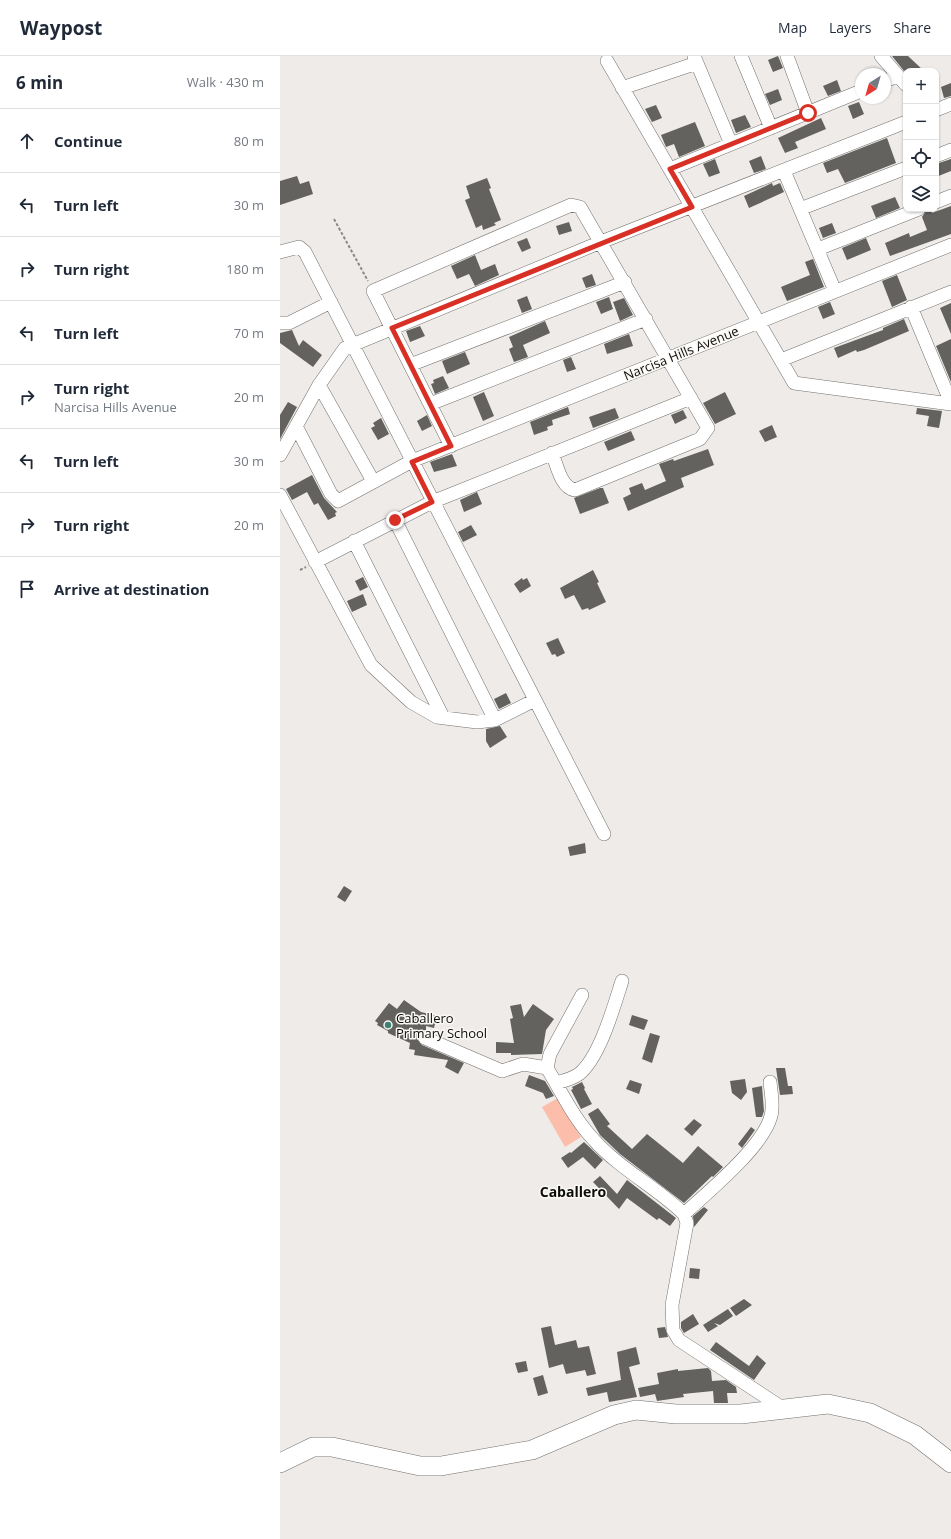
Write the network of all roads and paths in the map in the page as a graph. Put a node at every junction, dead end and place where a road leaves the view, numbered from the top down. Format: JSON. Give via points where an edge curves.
{"nodes":[{"id":1,"x":741,"y":56,"type":"edge"},
{"id":2,"x":787,"y":56,"type":"edge"},
{"id":3,"x":881,"y":56,"type":"edge"},
{"id":4,"x":696,"y":59,"type":"edge"},
{"id":5,"x":607,"y":61,"type":"dead end"},
{"id":6,"x":902,"y":81,"type":"edge"},
{"id":7,"x":891,"y":82,"type":"edge"},
{"id":8,"x":622,"y":88,"type":"junction"},
{"id":9,"x":855,"y":93,"type":"edge"},
{"id":10,"x":951,"y":104,"type":"edge"},
{"id":11,"x":939,"y":109,"type":"edge"},
{"id":12,"x":808,"y":113,"type":"junction"},
{"id":13,"x":903,"y":123,"type":"edge"},
{"id":14,"x":771,"y":128,"type":"junction"},
{"id":15,"x":731,"y":144,"type":"junction"},
{"id":16,"x":951,"y":150,"type":"edge"},
{"id":17,"x":939,"y":155,"type":"edge"},
{"id":18,"x":670,"y":169,"type":"junction"},
{"id":19,"x":903,"y":169,"type":"edge"},
{"id":20,"x":784,"y":171,"type":"junction"},
{"id":21,"x":951,"y":196,"type":"edge"},
{"id":22,"x":939,"y":201,"type":"edge"},
{"id":23,"x":692,"y":207,"type":"junction"},
{"id":24,"x":800,"y":209,"type":"junction"},
{"id":25,"x":911,"y":212,"type":"edge"},
{"id":26,"x":334,"y":219,"type":"dead end"},
{"id":27,"x":602,"y":242,"type":"junction"},
{"id":28,"x":951,"y":244,"type":"edge"},
{"id":29,"x":818,"y":249,"type":"junction"},
{"id":30,"x":280,"y":252,"type":"edge"},
{"id":31,"x":625,"y":282,"type":"junction"},
{"id":32,"x":373,"y":291,"type":"junction"},
{"id":33,"x":836,"y":291,"type":"junction"},
{"id":34,"x":951,"y":292,"type":"edge"},
{"id":35,"x":331,"y":302,"type":"junction"},
{"id":36,"x":912,"y":307,"type":"junction"},
{"id":37,"x":646,"y":319,"type":"junction"},
{"id":38,"x":759,"y":321,"type":"junction"},
{"id":39,"x":280,"y":323,"type":"edge"},
{"id":40,"x":392,"y":328,"type":"junction"},
{"id":41,"x":352,"y":344,"type":"junction"},
{"id":42,"x":669,"y":358,"type":"junction"},
{"id":43,"x":781,"y":360,"type":"junction"},
{"id":44,"x":410,"y":365,"type":"junction"},
{"id":45,"x":319,"y":386,"type":"junction"},
{"id":46,"x":690,"y":398,"type":"junction"},
{"id":47,"x":951,"y":403,"type":"edge"},
{"id":48,"x":430,"y":404,"type":"junction"},
{"id":49,"x":296,"y":426,"type":"junction"},
{"id":50,"x":451,"y":446,"type":"junction"},
{"id":51,"x":552,"y":453,"type":"junction"},
{"id":52,"x":280,"y":454,"type":"edge"},
{"id":53,"x":412,"y":462,"type":"junction"},
{"id":54,"x":373,"y":481,"type":"junction"},
{"id":55,"x":280,"y":495,"type":"edge"},
{"id":56,"x":432,"y":502,"type":"junction"},
{"id":57,"x":395,"y":520,"type":"junction"},
{"id":58,"x":354,"y":541,"type":"junction"},
{"id":59,"x":315,"y":562,"type":"junction"},
{"id":60,"x":535,"y":700,"type":"junction"},
{"id":61,"x":443,"y":717,"type":"junction"},
{"id":62,"x":495,"y":720,"type":"junction"},
{"id":63,"x":604,"y":834,"type":"dead end"},
{"id":64,"x":622,"y":981,"type":"dead end"},
{"id":65,"x":582,"y":995,"type":"dead end"},
{"id":66,"x":425,"y":1038,"type":"dead end"},
{"id":67,"x":547,"y":1068,"type":"junction"},
{"id":68,"x":556,"y":1082,"type":"junction"},
{"id":69,"x":770,"y":1082,"type":"dead end"},
{"id":70,"x":684,"y":1214,"type":"junction"},
{"id":71,"x":784,"y":1409,"type":"junction"},
{"id":72,"x":280,"y":1463,"type":"edge"},
{"id":73,"x":951,"y":1463,"type":"edge"}],
"edges":[{"from":1,"to":14,"type":"street"},
{"from":2,"to":12,"type":"street"},
{"from":3,"to":6,"type":"street"},
{"from":4,"to":8,"type":"street"},
{"from":4,"to":15,"type":"street"},
{"from":5,"to":8,"type":"street"},
{"from":6,"to":7,"type":"street"},
{"from":8,"to":18,"type":"street"},
{"from":9,"to":12,"type":"street"},
{"from":10,"to":11,"type":"street"},
{"from":12,"to":14,"type":"street"},
{"from":13,"to":20,"type":"street"},
{"from":14,"to":15,"type":"street"},
{"from":15,"to":18,"type":"street"},
{"from":16,"to":17,"type":"street"},
{"from":18,"to":23,"type":"street"},
{"from":19,"to":24,"type":"street"},
{"from":20,"to":23,"type":"street"},
{"from":20,"to":24,"type":"street"},
{"from":21,"to":22,"type":"street"},
{"from":23,"to":27,"type":"street"},
{"from":23,"to":38,"type":"street"},
{"from":24,"to":29,"type":"street"},
{"from":25,"to":29,"type":"street"},
{"from":26,"to":32,"type":"path"},
{"from":27,"to":31,"type":"street"},
{"from":27,"to":32,"type":"street","via":[[580,207],[571,205]]},
{"from":27,"to":40,"type":"street"},
{"from":28,"to":33,"type":"street","name":"Narcisa Hills Avenue"},
{"from":29,"to":33,"type":"street"},
{"from":30,"to":35,"type":"street","via":[[300,247]]},
{"from":31,"to":37,"type":"street"},
{"from":31,"to":44,"type":"street"},
{"from":32,"to":40,"type":"street"},
{"from":33,"to":38,"type":"street","name":"Narcisa Hills Avenue"},
{"from":34,"to":36,"type":"street"},
{"from":35,"to":39,"type":"street","via":[[289,323]]},
{"from":35,"to":41,"type":"street"},
{"from":36,"to":43,"type":"street"},
{"from":36,"to":47,"type":"street"},
{"from":37,"to":42,"type":"street"},
{"from":37,"to":48,"type":"street"},
{"from":38,"to":42,"type":"street","name":"Narcisa Hills Avenue"},
{"from":38,"to":43,"type":"street"},
{"from":40,"to":41,"type":"street"},
{"from":40,"to":44,"type":"street"},
{"from":41,"to":45,"type":"street","via":[[345,348]]},
{"from":41,"to":53,"type":"street"},
{"from":42,"to":46,"type":"street"},
{"from":42,"to":50,"type":"street","name":"Narcisa Hills Avenue"},
{"from":43,"to":47,"type":"street","via":[[794,383]]},
{"from":44,"to":48,"type":"street"},
{"from":45,"to":49,"type":"street"},
{"from":45,"to":54,"type":"street"},
{"from":46,"to":51,"type":"street"},
{"from":46,"to":51,"type":"street","via":[[708,428],[700,439],[575,490],[565,484]]},
{"from":48,"to":50,"type":"street"},
{"from":49,"to":52,"type":"street"},
{"from":49,"to":54,"type":"street","name":"Narcisa Hills Avenue","via":[[338,501]]},
{"from":50,"to":53,"type":"street","name":"Narcisa Hills Avenue"},
{"from":51,"to":56,"type":"street"},
{"from":53,"to":54,"type":"street","name":"Narcisa Hills Avenue"},
{"from":53,"to":56,"type":"street"},
{"from":55,"to":59,"type":"street"},
{"from":56,"to":57,"type":"street"},
{"from":56,"to":60,"type":"street"},
{"from":57,"to":58,"type":"street"},
{"from":57,"to":62,"type":"street"},
{"from":58,"to":59,"type":"street"},
{"from":58,"to":61,"type":"street"},
{"from":59,"to":61,"type":"street","via":[[371,666],[411,702],[437,717]]},
{"from":60,"to":62,"type":"street"},
{"from":60,"to":63,"type":"street"},
{"from":61,"to":62,"type":"street","via":[[477,722]]},
{"from":64,"to":68,"type":"street","via":[[608,1023],[593,1056],[580,1073],[568,1080]]},
{"from":65,"to":67,"type":"street","via":[[550,1054]]},
{"from":66,"to":67,"type":"street","via":[[502,1071],[523,1064]]},
{"from":67,"to":68,"type":"street"},
{"from":68,"to":70,"type":"street","via":[[573,1115],[594,1141]]},
{"from":69,"to":70,"type":"street","via":[[772,1114],[767,1128],[753,1147]]},
{"from":70,"to":71,"type":"street","via":[[687,1223],[672,1306],[673,1330],[680,1340]]},
{"from":71,"to":72,"type":"street","via":[[741,1414],[676,1414],[636,1410],[614,1415],[532,1450],[441,1466],[420,1466],[332,1447],[313,1447]]},
{"from":71,"to":73,"type":"street","via":[[828,1404],[870,1413],[915,1435]]}]}
